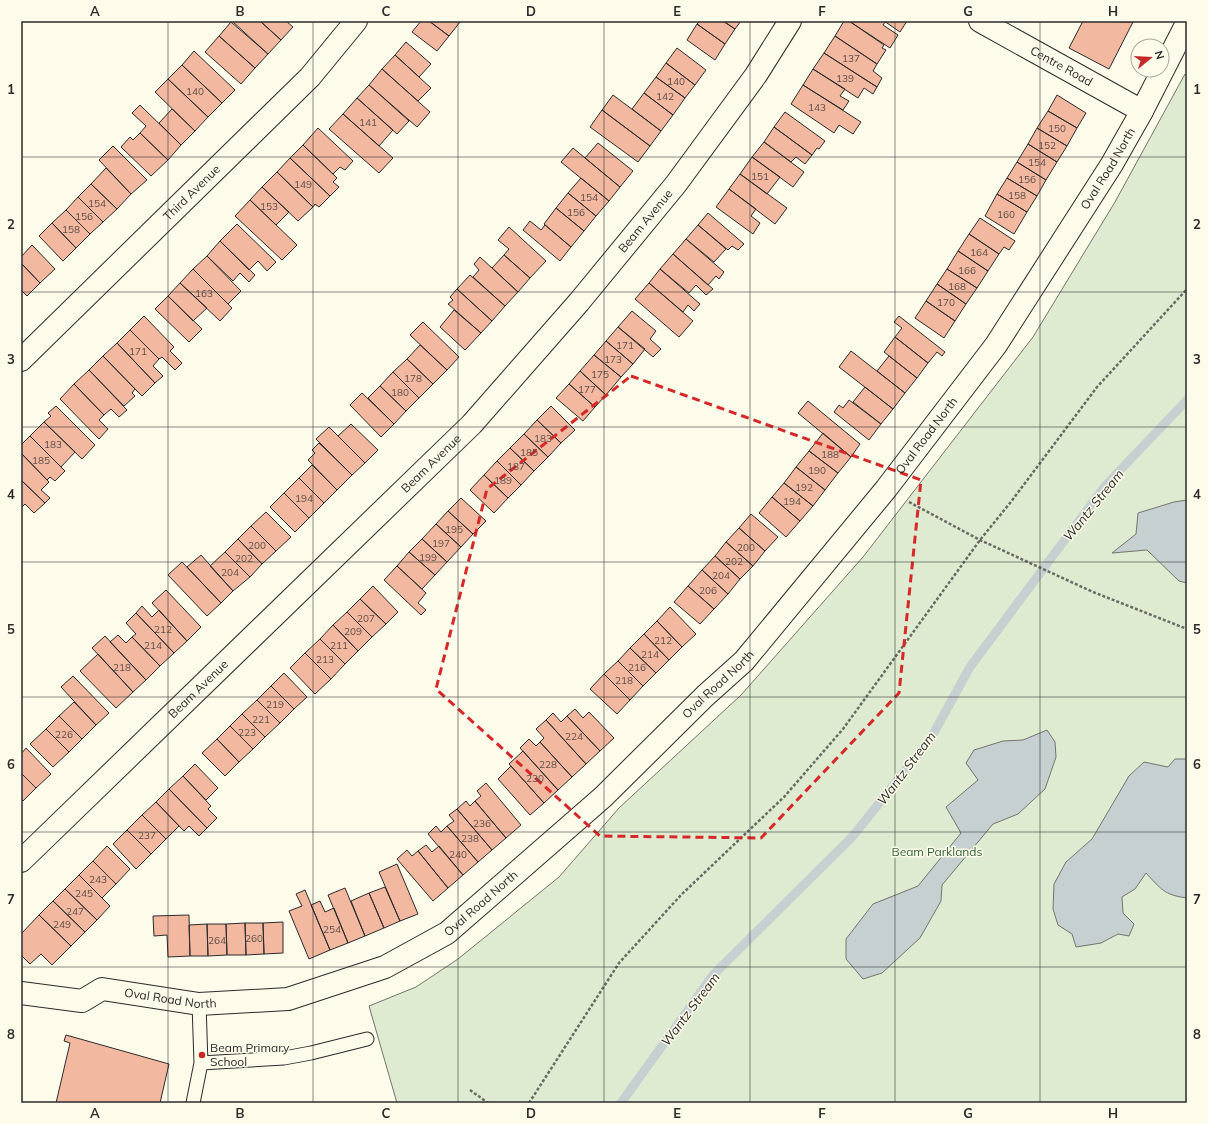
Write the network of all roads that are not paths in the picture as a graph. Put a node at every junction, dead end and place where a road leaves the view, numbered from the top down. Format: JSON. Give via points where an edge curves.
{"nodes":[{"id":1,"x":356,"y":21,"type":"edge"},
{"id":2,"x":790,"y":21,"type":"edge"},
{"id":3,"x":980,"y":21,"type":"edge"},
{"id":4,"x":1187,"y":23,"type":"edge"},
{"id":5,"x":1142,"y":111,"type":"junction"},
{"id":6,"x":21,"y":360,"type":"edge"},
{"id":7,"x":21,"y":861,"type":"edge"},
{"id":8,"x":21,"y":993,"type":"edge"},
{"id":9,"x":199,"y":1004,"type":"junction"},
{"id":10,"x":367,"y":1039,"type":"dead end"},
{"id":11,"x":201,"y":1064,"type":"junction"},
{"id":12,"x":193,"y":1103,"type":"edge"}],
"edges":[{"from":1,"to":6,"type":"street","name":"Third Avenue","via":[[310,77]]},
{"from":2,"to":7,"type":"street","name":"Beam Avenue","via":[[756,75],[676,184],[579,302],[472,424]]},
{"from":3,"to":5,"type":"street","name":"Centre Road"},
{"from":4,"to":5,"type":"street","name":"Oval Road North"},
{"from":5,"to":9,"type":"street","name":"Oval Road North","via":[[1112,164],[996,345],[886,489],[744,661],[603,797],[447,933],[385,967],[288,999]]},
{"from":8,"to":9,"type":"street","name":"Oval Road North","via":[[82,1001],[102,989]]},
{"from":9,"to":11,"type":"lane"},
{"from":10,"to":11,"type":"lane","via":[[284,1058]]},
{"from":11,"to":12,"type":"lane"}]}
